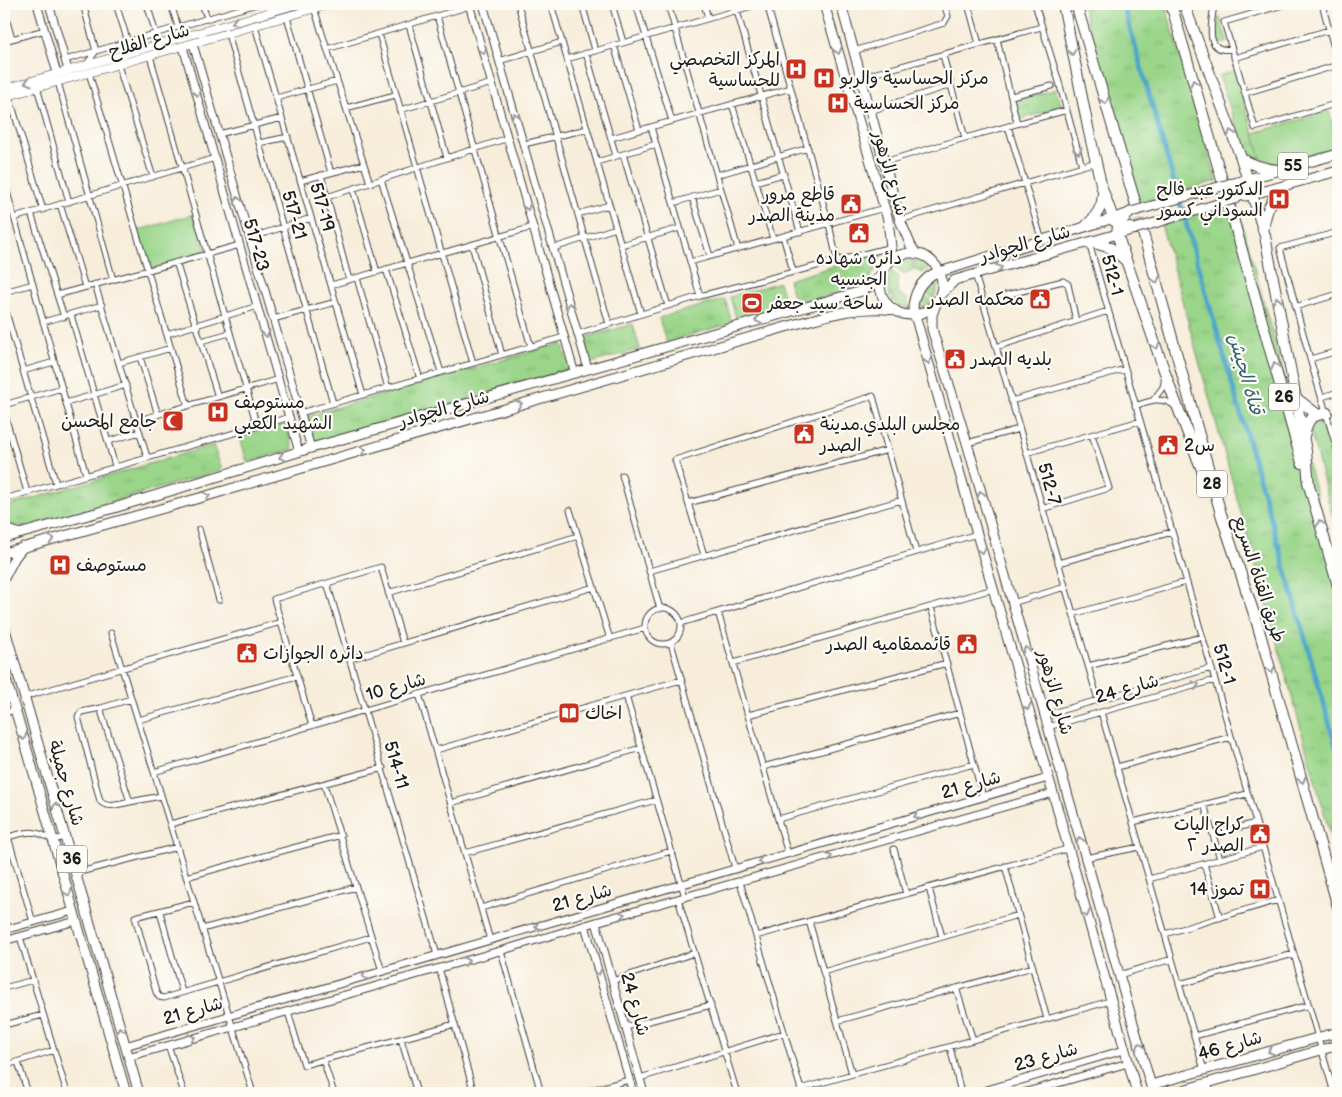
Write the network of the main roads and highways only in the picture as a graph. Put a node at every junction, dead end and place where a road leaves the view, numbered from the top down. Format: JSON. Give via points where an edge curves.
{"nodes":[{"id":1,"x":298,"y":4,"type":"edge"},
{"id":2,"x":330,"y":4,"type":"edge"},
{"id":3,"x":824,"y":4,"type":"edge"},
{"id":4,"x":841,"y":4,"type":"edge"},
{"id":5,"x":1063,"y":4,"type":"edge"},
{"id":6,"x":1076,"y":4,"type":"edge"},
{"id":7,"x":1171,"y":4,"type":"edge"},
{"id":8,"x":1186,"y":5,"type":"edge"},
{"id":9,"x":87,"y":69,"type":"junction"},
{"id":10,"x":57,"y":78,"type":"junction"},
{"id":11,"x":4,"y":89,"type":"edge"},
{"id":12,"x":7,"y":96,"type":"edge"},
{"id":13,"x":1338,"y":154,"type":"edge"},
{"id":14,"x":1241,"y":158,"type":"junction"},
{"id":15,"x":1279,"y":170,"type":"junction"},
{"id":16,"x":1338,"y":171,"type":"edge"},
{"id":17,"x":1225,"y":182,"type":"junction"},
{"id":18,"x":1285,"y":186,"type":"junction"},
{"id":19,"x":1247,"y":187,"type":"junction"},
{"id":20,"x":1102,"y":188,"type":"junction"},
{"id":21,"x":1232,"y":204,"type":"junction"},
{"id":22,"x":1133,"y":208,"type":"junction"},
{"id":23,"x":1118,"y":225,"type":"junction"},
{"id":24,"x":1086,"y":226,"type":"junction"},
{"id":25,"x":1139,"y":231,"type":"junction"},
{"id":26,"x":1265,"y":236,"type":"junction"},
{"id":27,"x":1090,"y":242,"type":"junction"},
{"id":28,"x":916,"y":254,"type":"junction"},
{"id":29,"x":1126,"y":262,"type":"junction"},
{"id":30,"x":885,"y":269,"type":"junction"},
{"id":31,"x":940,"y":271,"type":"junction"},
{"id":32,"x":939,"y":297,"type":"junction"},
{"id":33,"x":894,"y":310,"type":"junction"},
{"id":34,"x":914,"y":315,"type":"junction"},
{"id":35,"x":951,"y":395,"type":"junction"},
{"id":36,"x":938,"y":398,"type":"junction"},
{"id":37,"x":1296,"y":398,"type":"junction"},
{"id":38,"x":1303,"y":439,"type":"junction"},
{"id":39,"x":1309,"y":486,"type":"junction"},
{"id":40,"x":114,"y":508,"type":"junction"},
{"id":41,"x":1221,"y":514,"type":"junction"},
{"id":42,"x":120,"y":521,"type":"junction"},
{"id":43,"x":4,"y":530,"type":"edge"},
{"id":44,"x":23,"y":547,"type":"junction"},
{"id":45,"x":4,"y":552,"type":"edge"},
{"id":46,"x":4,"y":578,"type":"edge"},
{"id":47,"x":1338,"y":586,"type":"edge"},
{"id":48,"x":4,"y":626,"type":"edge"},
{"id":49,"x":4,"y":673,"type":"edge"},
{"id":50,"x":1093,"y":881,"type":"junction"},
{"id":51,"x":1078,"y":886,"type":"junction"},
{"id":52,"x":1338,"y":907,"type":"edge"},
{"id":53,"x":1338,"y":1032,"type":"edge"},
{"id":54,"x":1338,"y":1045,"type":"edge"},
{"id":55,"x":1152,"y":1089,"type":"edge"},
{"id":56,"x":125,"y":1092,"type":"edge"},
{"id":57,"x":139,"y":1093,"type":"edge"},
{"id":58,"x":1137,"y":1093,"type":"edge"},
{"id":59,"x":1173,"y":1093,"type":"edge"}],
"edges":[{"from":1,"to":9,"type":"main road","name":"شارع الفلاح","one_way":true},
{"from":2,"to":9,"type":"main road","name":"شارع الفلاح","via":[[150,56]]},
{"from":3,"to":30,"type":"main road","name":"شارع الزهور","one_way":true,"via":[[888,220],[891,247]]},
{"from":4,"to":28,"type":"main road","name":"شارع الزهور","via":[[900,220]]},
{"from":5,"to":20,"type":"highway","one_way":true},
{"from":6,"to":22,"type":"highway","one_way":true},
{"from":17,"to":7,"type":"highway","one_way":true},
{"from":14,"to":8,"type":"highway","one_way":true},
{"from":9,"to":10,"type":"main road","name":"شارع الفلاح"},
{"from":9,"to":10,"type":"main road","name":"شارع الفلاح","via":[[68,70]]},
{"from":10,"to":11,"type":"main road","name":"شارع الفلاح","one_way":true},
{"from":10,"to":12,"type":"main road","name":"شارع الفلاح","via":[[37,88]]},
{"from":13,"to":15,"type":"main road","number":"55"},
{"from":14,"to":15,"type":"highway","via":[[1252,165]]},
{"from":14,"to":19,"type":"highway"},
{"from":15,"to":19,"type":"main road","number":"55"},
{"from":16,"to":18,"type":"main road","number":"55"},
{"from":17,"to":19,"type":"highway"},
{"from":17,"to":22,"type":"main road","bridge":true},
{"from":18,"to":19,"type":"main road","number":"55"},
{"from":18,"to":26,"type":"highway","via":[[1270,203],[1264,225]]},
{"from":19,"to":21,"type":"highway"},
{"from":19,"to":26,"type":"highway"},
{"from":20,"to":23,"type":"highway"},
{"from":20,"to":24,"type":"highway","via":[[1100,209]]},
{"from":21,"to":25,"type":"main road","bridge":true},
{"from":39,"to":21,"type":"highway","number":"26","one_way":true},
{"from":22,"to":23,"type":"highway"},
{"from":23,"to":24,"type":"main road","name":"شارع الچوادر"},
{"from":23,"to":25,"type":"highway"},
{"from":23,"to":27,"type":"main road","name":"شارع الچوادر"},
{"from":23,"to":29,"type":"highway"},
{"from":24,"to":31,"type":"main road","name":"شارع الچوادر"},
{"from":25,"to":41,"type":"highway","name":"طريق القناة السريع","number":"28","one_way":true},
{"from":37,"to":26,"type":"highway","one_way":true},
{"from":27,"to":29,"type":"highway","via":[[1111,248]]},
{"from":32,"to":27,"type":"main road","name":"شارع الچوادر","one_way":true,"via":[[955,280]]},
{"from":28,"to":30,"type":"main road","name":"شارع الچوادر","via":[[900,256]]},
{"from":28,"to":31,"type":"main road","via":[[930,260]]},
{"from":29,"to":41,"type":"highway","one_way":true,"via":[[1197,462]]},
{"from":30,"to":33,"type":"main road","name":"شارع الزهور","via":[[882,293]]},
{"from":30,"to":40,"type":"main road","name":"شارع الچوادر","one_way":true,"via":[[862,291],[311,448]]},
{"from":31,"to":32,"type":"main road","name":"شارع الزهور"},
{"from":31,"to":34,"type":"main road","name":"شارع الچوادر","via":[[918,288],[913,301]]},
{"from":32,"to":34,"type":"main road","name":"شارع الچوادر","via":[[931,308]]},
{"from":32,"to":35,"type":"main road","name":"شارع الزهور","via":[[931,322]]},
{"from":33,"to":34,"type":"main road","name":"شارع الچوادر"},
{"from":42,"to":33,"type":"main road","name":"شارع الچوادر","one_way":true,"via":[[798,323],[865,308]]},
{"from":34,"to":36,"type":"main road","name":"شارع الزهور","one_way":true},
{"from":35,"to":36,"type":"main road"},
{"from":50,"to":35,"type":"main road","name":"شارع الزهور","one_way":true},
{"from":36,"to":51,"type":"main road","name":"شارع الزهور","one_way":true},
{"from":37,"to":38,"type":"highway"},
{"from":37,"to":38,"type":"highway","via":[[1305,407],[1322,414],[1309,421]]},
{"from":38,"to":39,"type":"highway"},
{"from":47,"to":39,"type":"highway","number":"26","one_way":true},
{"from":40,"to":42,"type":"main road"},
{"from":40,"to":43,"type":"main road","name":"شارع الچوادر","via":[[21,534]]},
{"from":41,"to":52,"type":"highway","name":"طريق القناة السريع","number":"28","one_way":true,"via":[[1257,623]]},
{"from":44,"to":42,"type":"main road","name":"شارع الچوادر","one_way":true},
{"from":44,"to":45,"type":"main road","name":"شارع الچوادر"},
{"from":44,"to":46,"type":"main road"},
{"from":57,"to":48,"type":"main road","name":"شارع جميلة","number":"36","one_way":true},
{"from":49,"to":56,"type":"main road","name":"شارع جميلة","number":"36","one_way":true},
{"from":50,"to":51,"type":"main road"},
{"from":55,"to":50,"type":"main road","name":"شارع الزهور","one_way":true},
{"from":51,"to":58,"type":"main road","name":"شارع الزهور","one_way":true},
{"from":53,"to":55,"type":"main road","name":"شارع 46","one_way":true,"via":[[1204,1070]]},
{"from":54,"to":59,"type":"main road","name":"شارع 46"}]}
